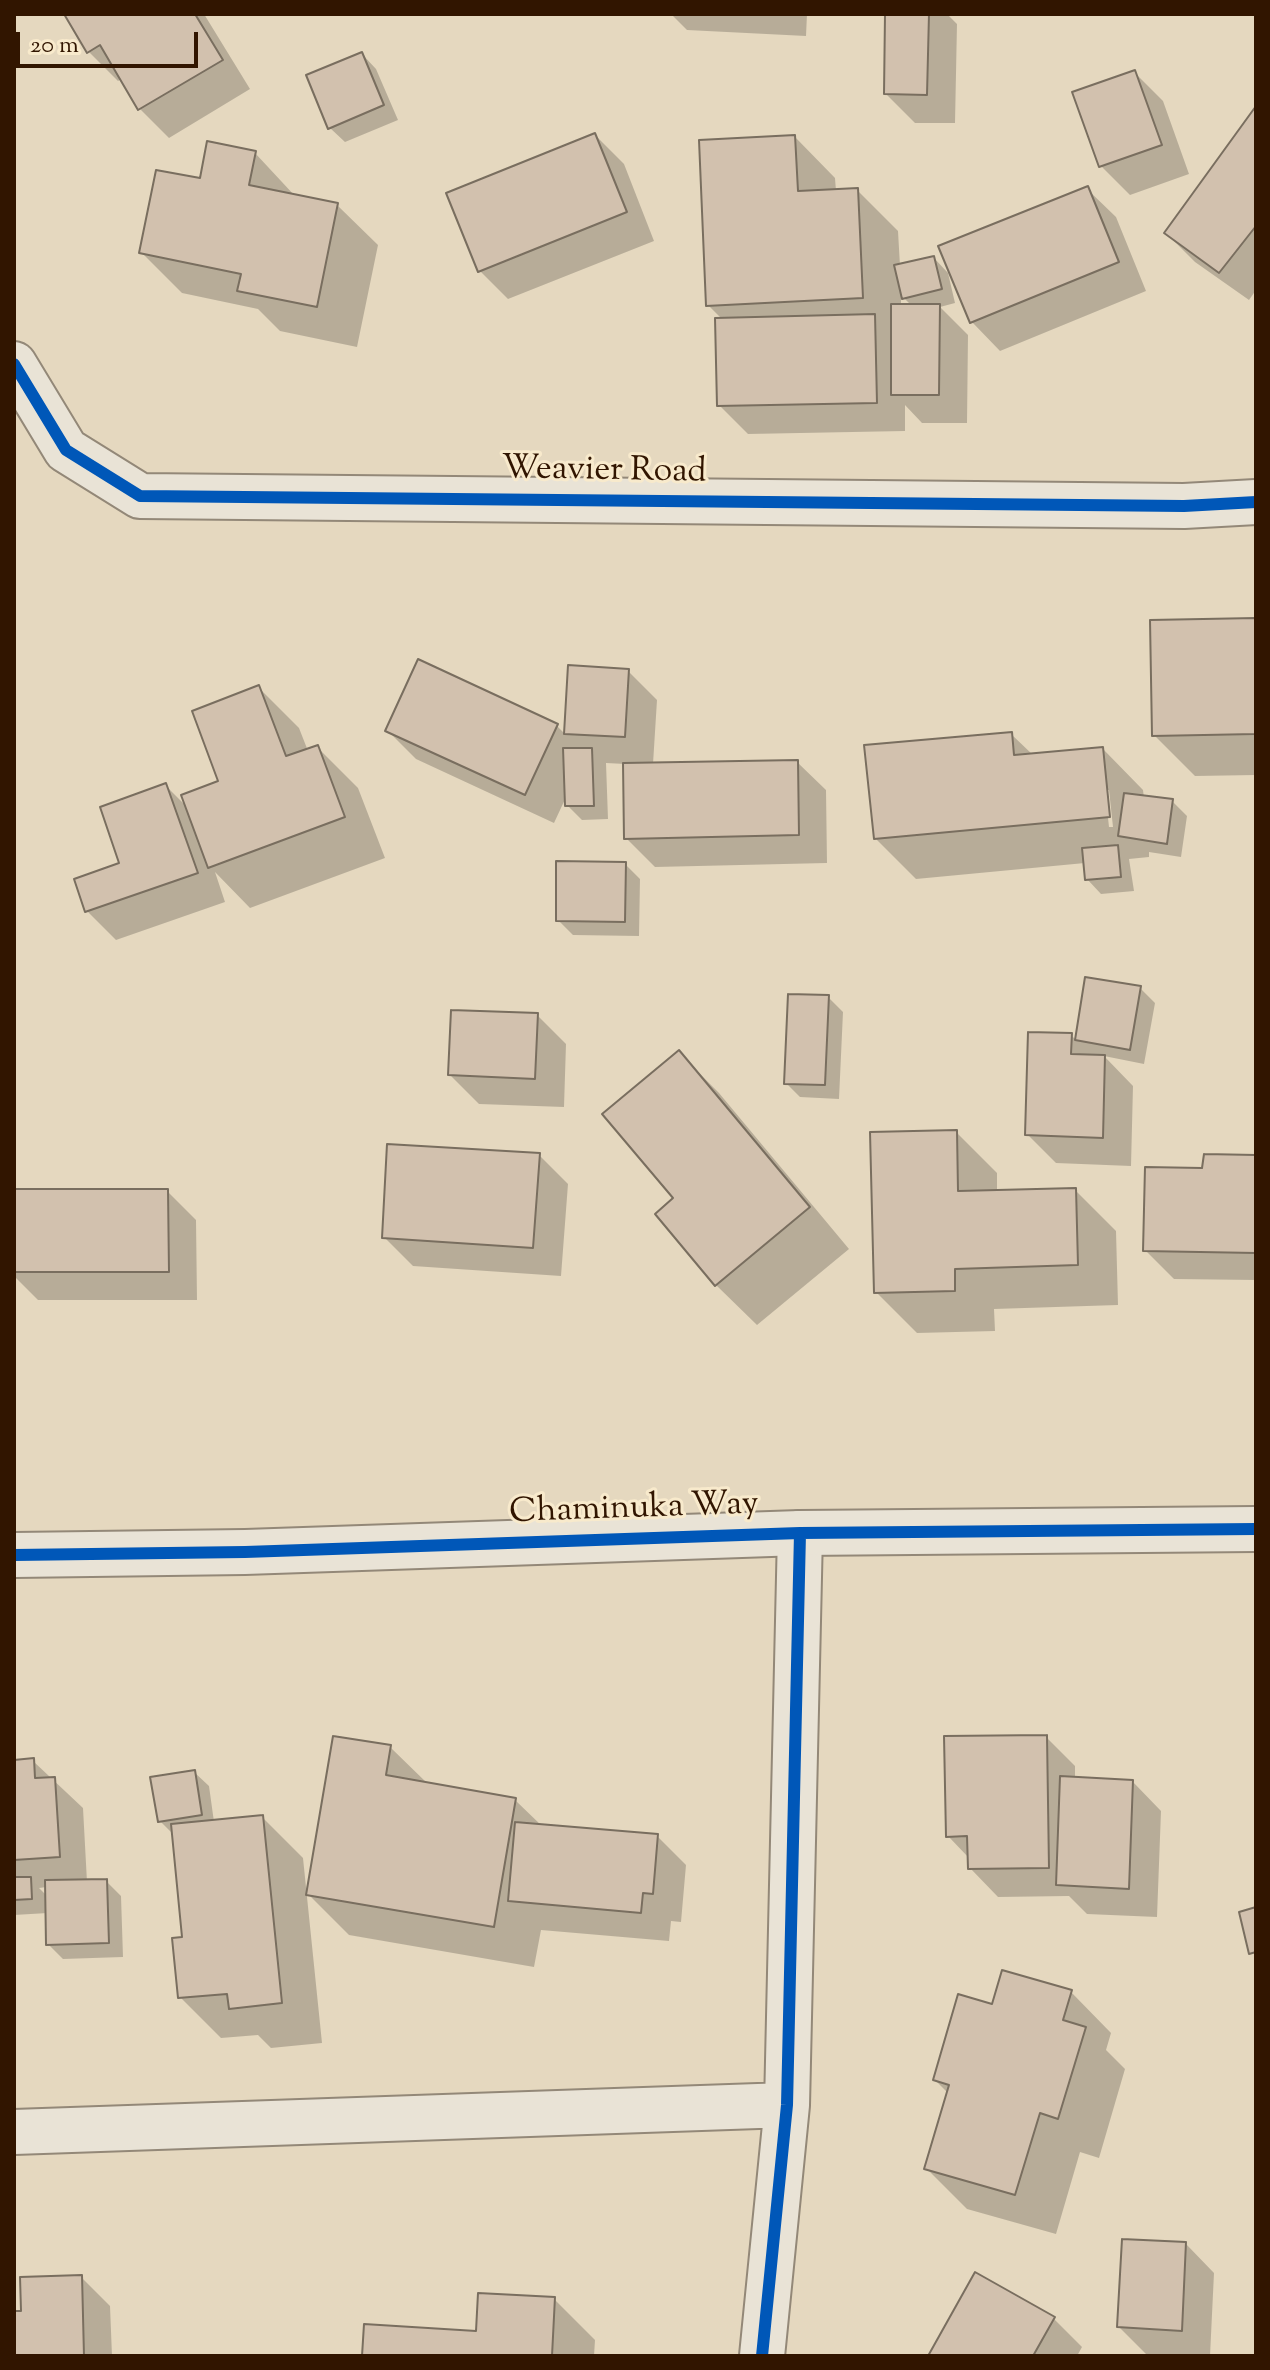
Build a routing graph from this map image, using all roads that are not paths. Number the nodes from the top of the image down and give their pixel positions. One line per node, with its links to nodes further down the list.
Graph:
1 (14, 364): 2 (street, Weavier Road)
2 (1256, 502)
3 (1256, 1529): 4 (street, Chaminuka Way)
4 (800, 1533): 5 (street, Chaminuka Way); 6 (street)
5 (14, 1555)
6 (787, 2105): 7 (street); 8 (street)
7 (14, 2132)
8 (762, 2356)

